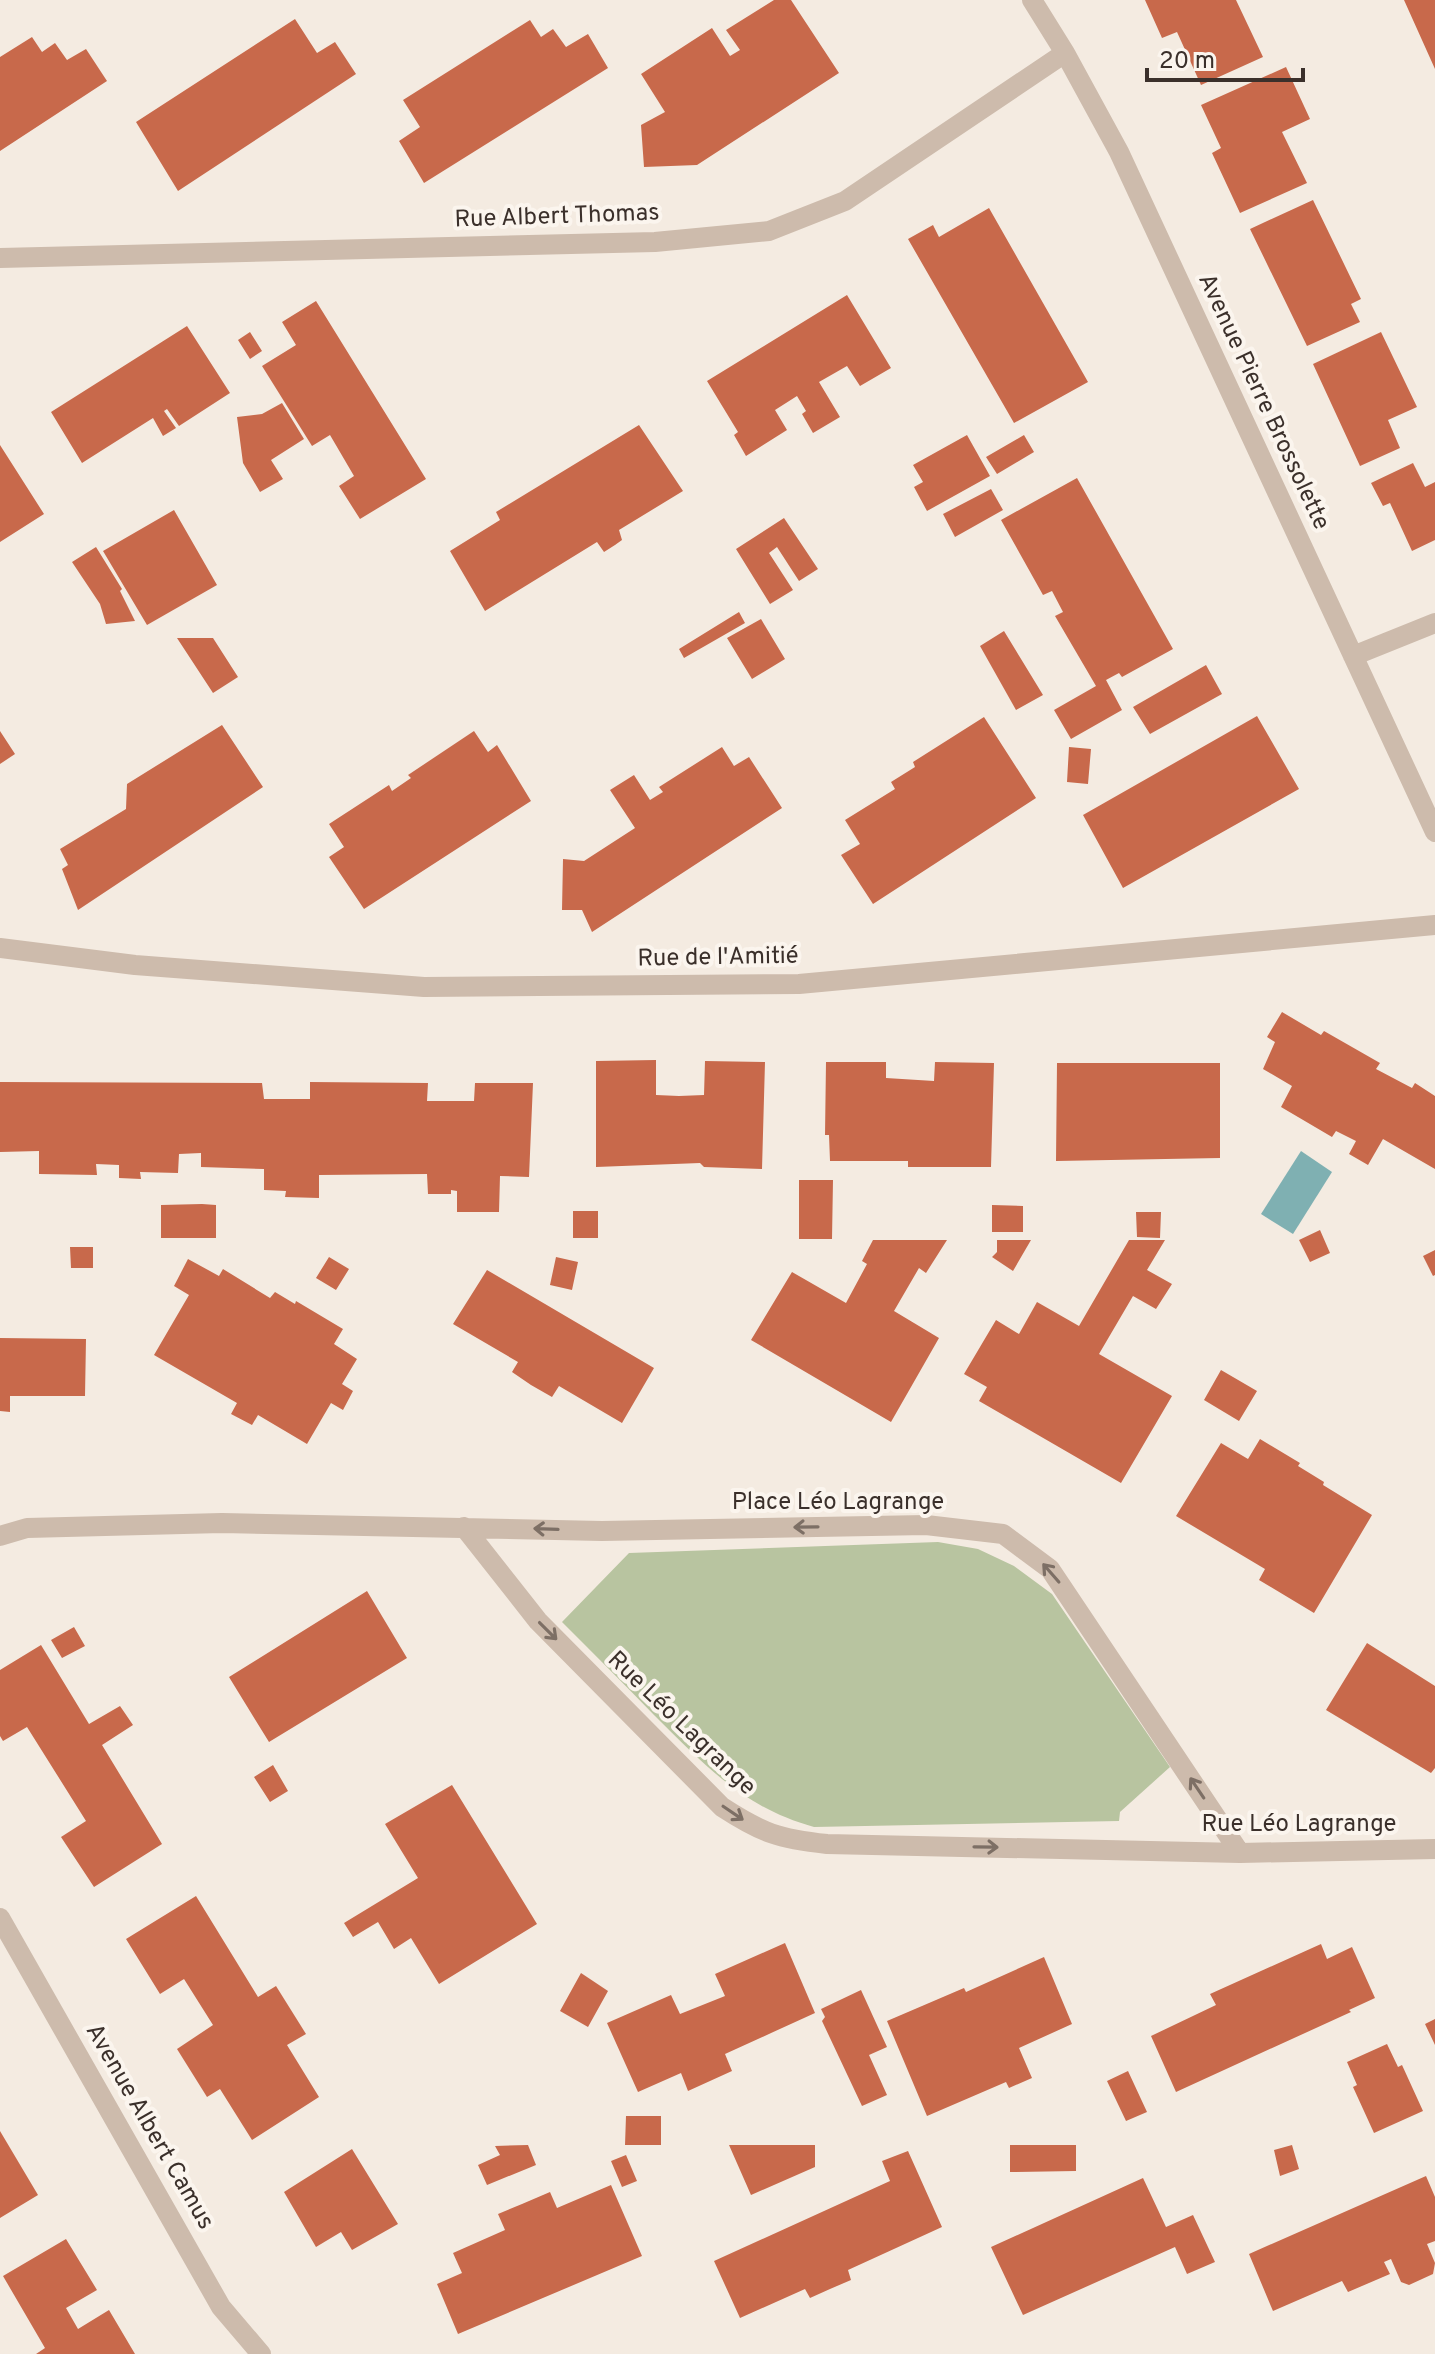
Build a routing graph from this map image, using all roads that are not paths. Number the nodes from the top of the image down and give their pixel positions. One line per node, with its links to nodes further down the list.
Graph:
1 (1032, 0): 2 (street, Avenue Pierre Brossolette)
2 (1065, 53): 3 (street, Rue Albert Thomas); 5 (street, Avenue Pierre Brossolette)
3 (0, 258)
4 (1435, 623): 5 (street)
5 (1353, 656): 6 (street, Avenue Pierre Brossolette)
6 (1435, 832)
7 (1435, 925): 8 (street, Rue de l'Amitié)
8 (0, 948)
9 (464, 1527): 10 (street); 12 (street, Rue Léo Lagrange, one-way to 12); 12 (street, Place Léo Lagrange, one-way to 9)
10 (0, 1536)
11 (1435, 1849): 12 (street, Rue Léo Lagrange)
12 (1240, 1853)
13 (0, 1918): 14 (street, Avenue Albert Camus)
14 (261, 2354)

